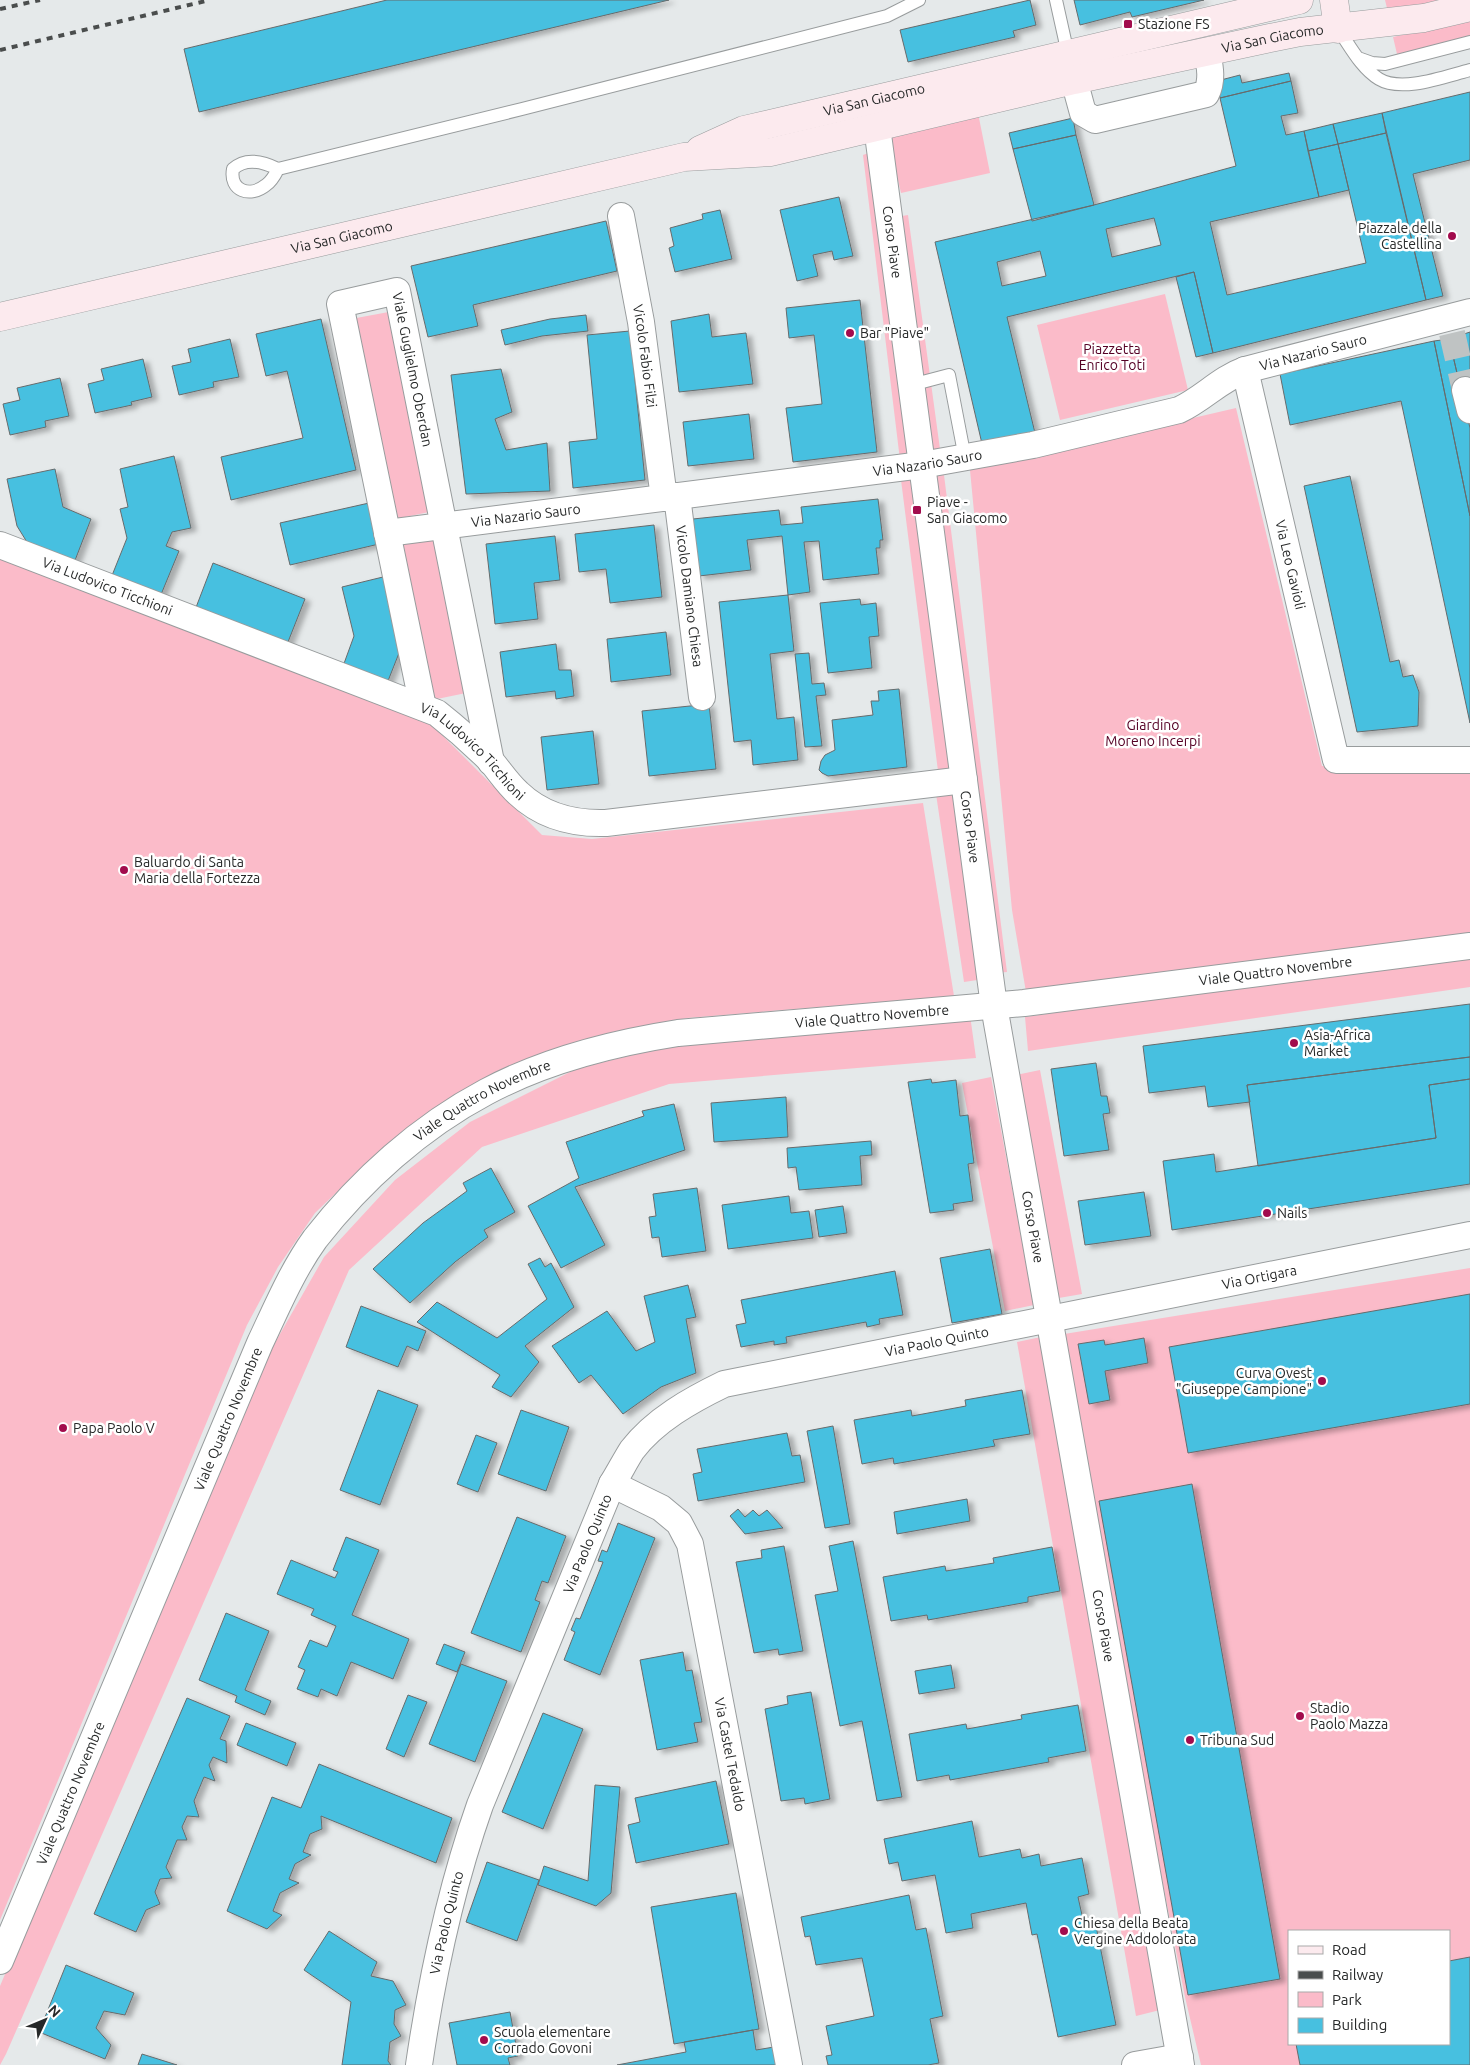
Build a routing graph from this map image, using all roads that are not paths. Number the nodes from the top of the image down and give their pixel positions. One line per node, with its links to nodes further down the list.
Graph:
1 (919, 0): 18 (lane)
2 (1056, 0): 11 (lane)
3 (1299, 0): 5 (street, Via San Giacomo)
4 (1334, 0): 8 (street)
5 (1239, 7): 7 (street, Via San Giacomo)
6 (1470, 7): 8 (street, Via San Giacomo)
7 (1200, 23): 10 (street, Via San Giacomo); 11 (street, Via San Giacomo)
8 (1338, 29): 10 (street, Via San Giacomo); 12 (lane)
9 (1470, 42): 12 (lane)
10 (1206, 51): 14 (street, Via San Giacomo); 14 (street)
11 (1068, 54): 14 (street); 15 (street, Via San Giacomo)
12 (1358, 58): 13 (lane)
13 (1470, 70)
14 (1074, 80): 16 (street, Via San Giacomo)
15 (873, 100): 16 (street, Corso Piave); 17 (street, Via San Giacomo)
16 (877, 127): 17 (street, Via San Giacomo); 23 (street, Corso Piave)
17 (684, 157): 20 (street, Via San Giacomo)
18 (278, 169)
19 (621, 216): 26 (street, Vicolo Fabio Filzi)
20 (0, 317)
21 (1457, 321): 22 (street, Via Nazario Sauro)
22 (1245, 370): 24 (street, Via Nazario Sauro); 32 (street, Via Leo Gavioli)
23 (911, 385): 24 (lane); 25 (street, Corso Piave)
24 (965, 458): 25 (street, Via Nazario Sauro)
25 (922, 465): 26 (street, Via Nazario Sauro); 34 (street, Corso Piave)
26 (670, 497): 27 (street, Via Nazario Sauro); 30 (street, Vicolo Damiano Chiesa)
27 (444, 526): 28 (street, Via Nazario Sauro); 28 (street, Viale Guglielmo Oberdan); 33 (street, Viale Guglielmo Oberdan)
28 (387, 533): 31 (street, Viale Guglielmo Oberdan)
29 (0, 545): 31 (street, Via Ludovico Ticchioni)
30 (702, 698)
31 (423, 707): 33 (street, Via Ludovico Ticchioni)
32 (1470, 760)
33 (491, 762): 34 (street, Via Ludovico Ticchioni)
34 (964, 780): 36 (street, Corso Piave)
35 (1470, 946): 36 (street, Viale Quattro Novembre)
36 (994, 1006): 38 (street, Corso Piave); 40 (street, Viale Quattro Novembre)
37 (1470, 1236): 38 (street, Via Ortigara)
38 (1049, 1320): 39 (street, Via Paolo Quinto); 41 (street, Corso Piave)
39 (612, 1484): 42 (street, Via Paolo Quinto); 43 (street, Via Castel Tedaldo)
40 (0, 1961)
41 (1180, 2061): 44 (street)
42 (419, 2065)
43 (789, 2065)
44 (1135, 2065)

